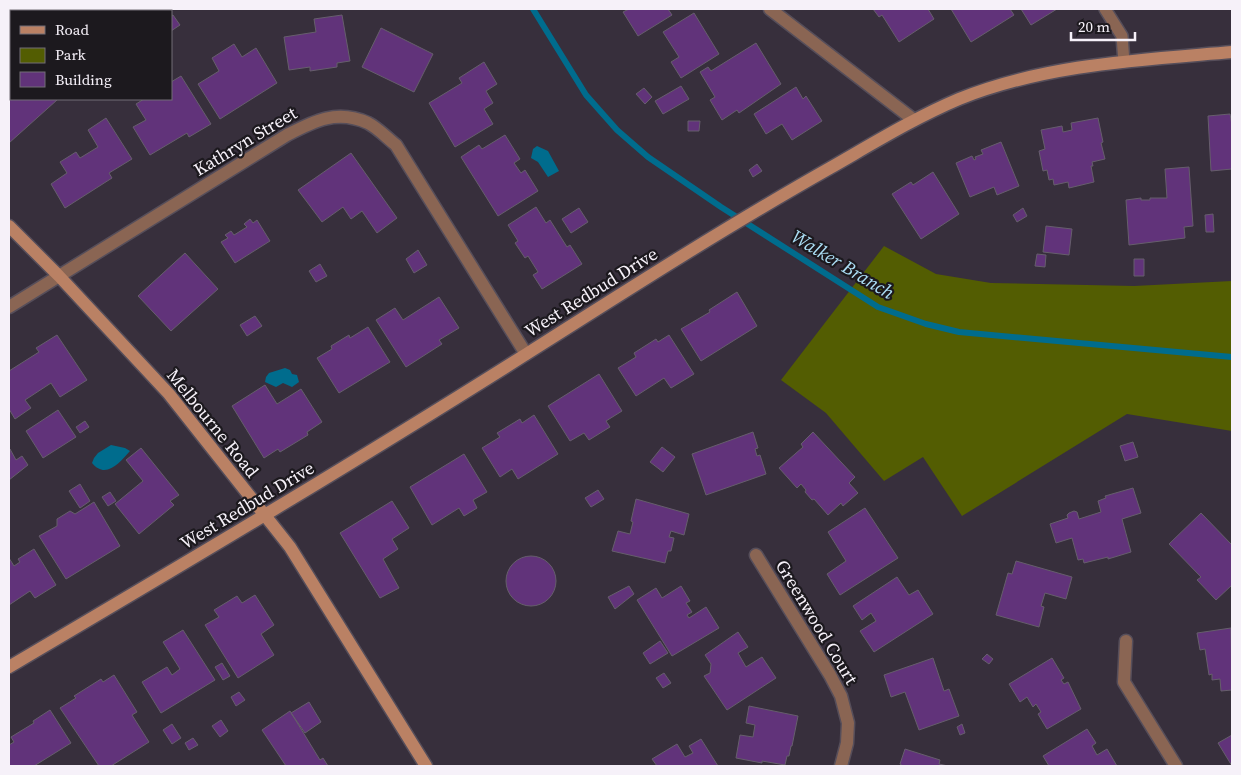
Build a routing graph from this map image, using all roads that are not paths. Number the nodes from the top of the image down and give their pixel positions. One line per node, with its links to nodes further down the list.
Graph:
1 (770, 9): 5 (street)
2 (1105, 9): 4 (lane)
3 (1232, 52): 4 (street, West Redbud Drive)
4 (1124, 62): 5 (street, West Redbud Drive)
5 (914, 120): 9 (street, West Redbud Drive)
6 (9, 226): 7 (street, Melbourne Road)
7 (59, 276): 8 (street, Kathryn Street); 9 (street, Kathryn Street); 10 (street, Melbourne Road)
8 (9, 307)
9 (526, 354): 10 (street, West Redbud Drive)
10 (265, 516): 13 (street, West Redbud Drive); 14 (street, Melbourne Road)
11 (756, 555): 15 (street, Greenwood Court)
12 (1126, 641): 16 (street)
13 (9, 667)
14 (426, 766)
15 (841, 766)
16 (1176, 766)

